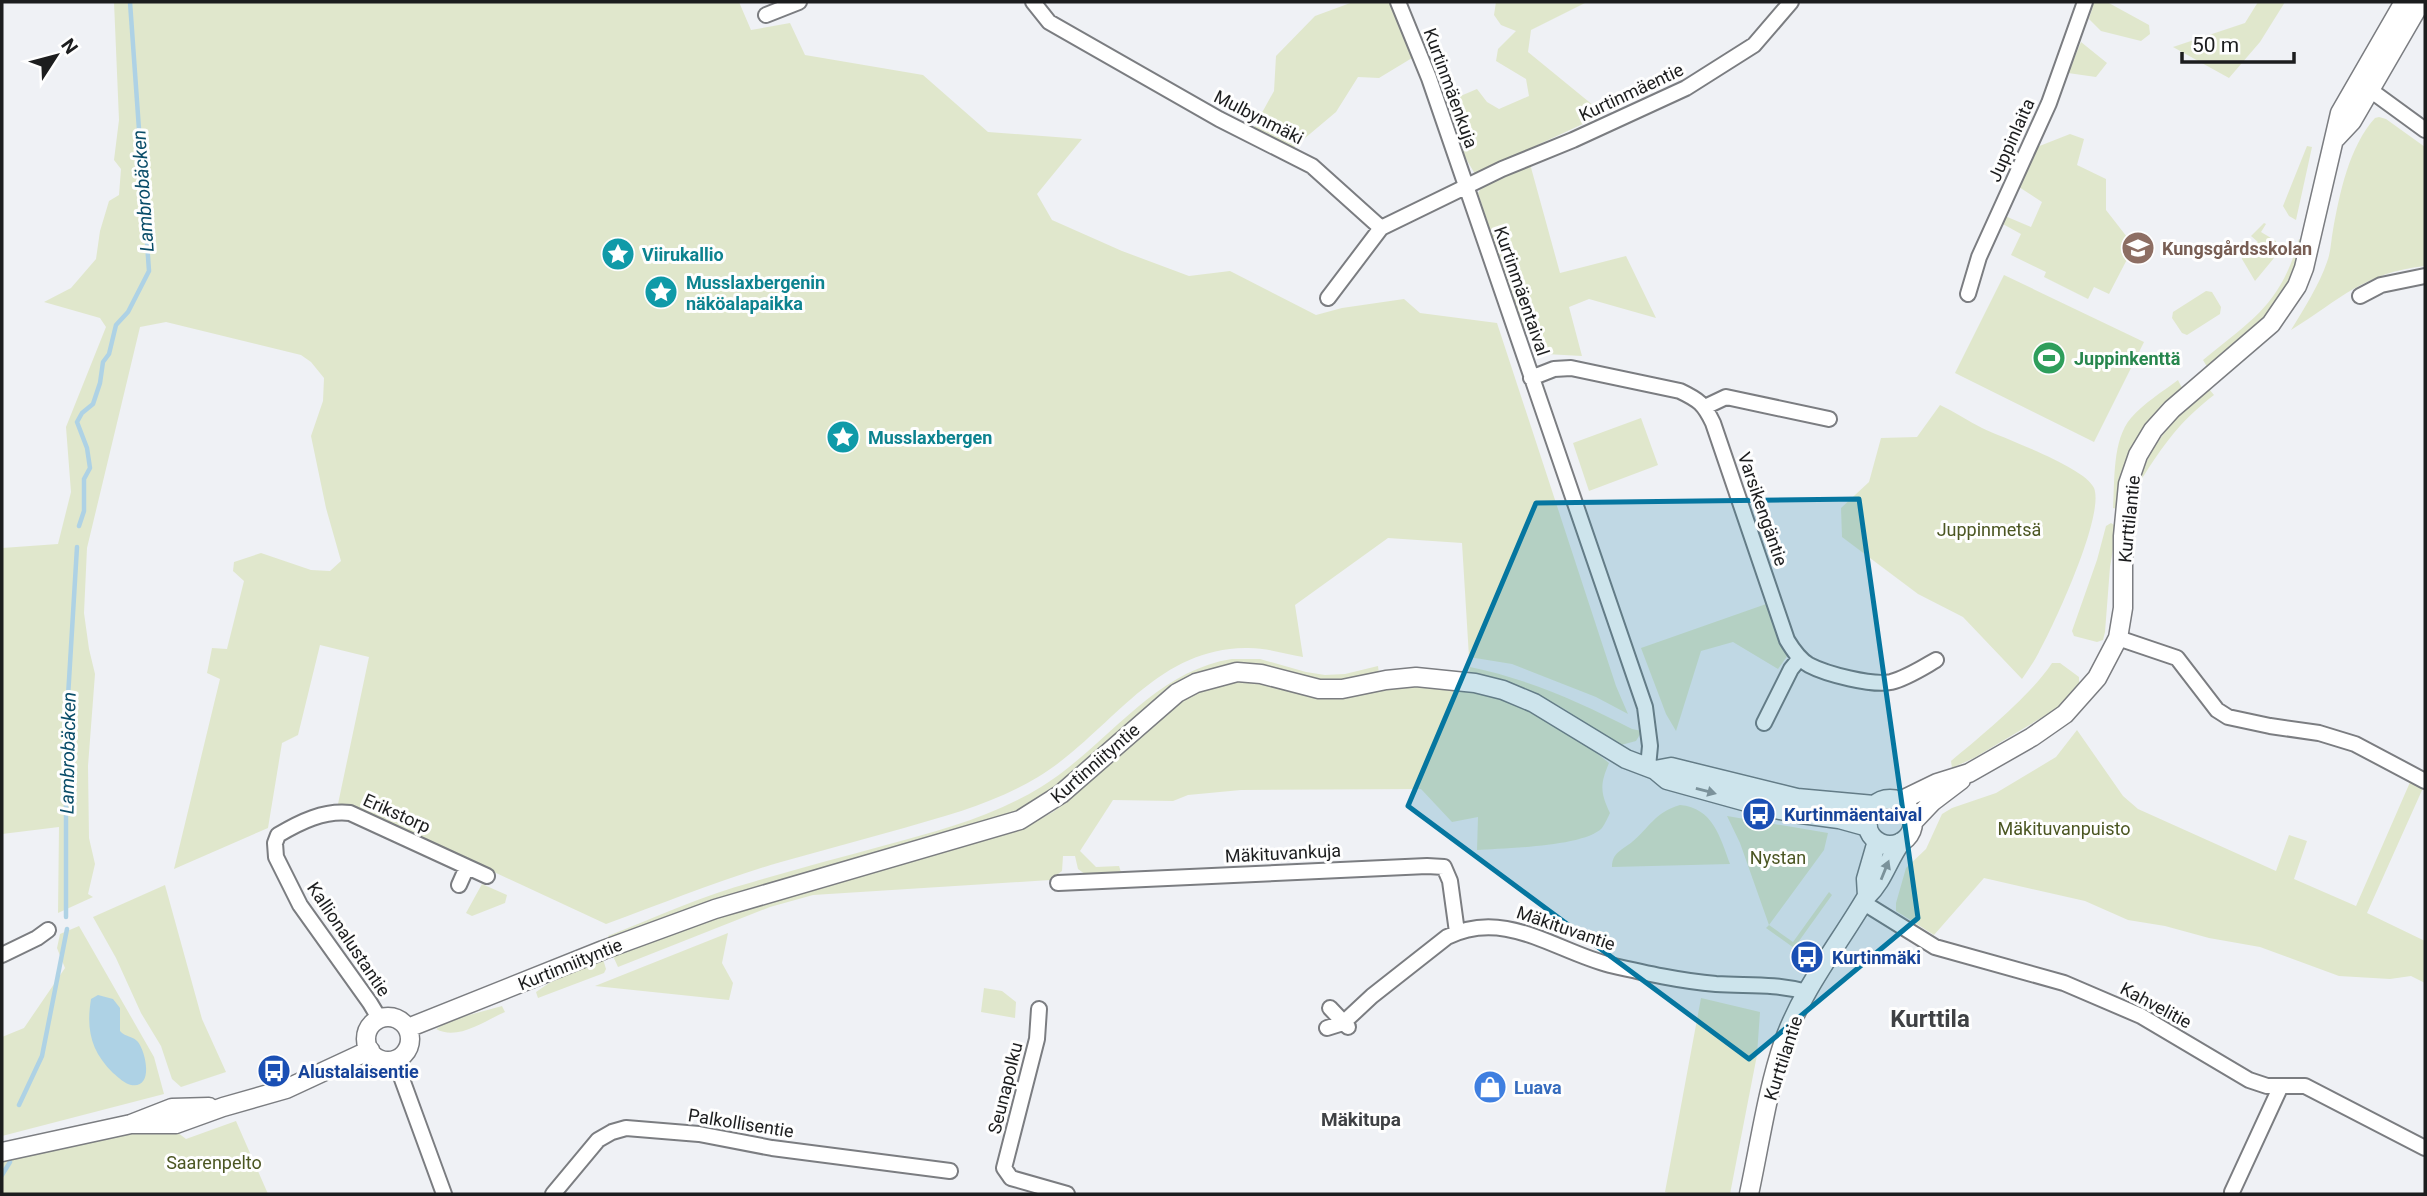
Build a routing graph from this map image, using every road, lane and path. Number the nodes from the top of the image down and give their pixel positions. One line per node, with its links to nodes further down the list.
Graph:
1 (799, 2): 8 (street)
2 (1032, 2): 12 (street, Mulbynmäki)
3 (1398, 2): 11 (street, Kurtinmäenkuja)
4 (1791, 2): 11 (street, Kurtinmäentie)
5 (2085, 2): 14 (street, Juppinlaita)
6 (2404, 2): 9 (street, Kurttilantie)
7 (2421, 2): 9 (street, Kurttilantie)
8 (766, 15)
9 (2364, 86): 10 (street); 20 (street, Kurttilantie)
10 (2425, 130)
11 (1467, 188): 12 (street); 17 (street, Kurtinmäentaival)
12 (1381, 228): 16 (street)
13 (2425, 276): 15 (street)
14 (1968, 294)
15 (2360, 296)
16 (1328, 298)
17 (1531, 378): 18 (street); 24 (street, Kurtinmäentaival)
18 (1705, 407): 19 (street); 21 (street, Varsikengäntie)
19 (1829, 419)
20 (2118, 638): 25 (street, Kurttilantie); 26 (street)
21 (1800, 657): 22 (street); 23 (street)
22 (1936, 660)
23 (1764, 723)
24 (1651, 768): 28 (street, Kurtinniityntie); 30 (street, Kurtinniityntie, one-way to 30); 46 (street, Kurtinniityntie)
25 (1969, 773): 27 (street, Kurttilantie); 29 (street, Kurttilantie)
26 (2425, 780)
27 (1900, 801): 28 (street); 29 (street)
28 (1874, 805): 30 (street)
29 (1913, 822): 31 (street)
30 (1872, 834): 31 (street); 37 (street, Kurttilantie)
31 (1901, 842): 37 (street, Kurttilantie, one-way to 31)
32 (275, 843): 33 (street, Erikstorp); 44 (street, Kallionalustantie)
33 (467, 867): 34 (street, Erikstorp); 36 (street)
34 (487, 876)
35 (1058, 883): 39 (street, Mäkituvankuja)
36 (459, 885)
37 (1866, 899): 41 (street, Kurttilantie); 50 (street, Kahvelitie)
38 (48, 930): 40 (street)
39 (1457, 932): 41 (street, Mäkituvantie); 45 (street, Mäkituvantie)
40 (2, 955)
41 (1807, 992): 58 (street, Kurttilantie)
42 (1330, 1008): 45 (street)
43 (1039, 1009): 57 (street, Seunapolku)
44 (379, 1018): 46 (street); 48 (street)
45 (1346, 1026): 47 (street, Mäkituvantie)
46 (408, 1027): 49 (street)
47 (1327, 1028)
48 (370, 1050): 49 (street); 52 (street)
49 (395, 1060): 55 (street)
50 (2280, 1087): 51 (street, Kahvelitie); 54 (street)
51 (2425, 1148)
52 (2, 1152)
53 (950, 1171): 56 (street, Palkollisentie)
54 (2232, 1192)
55 (444, 1194)
56 (552, 1194)
57 (1067, 1194)
58 (1749, 1194)

